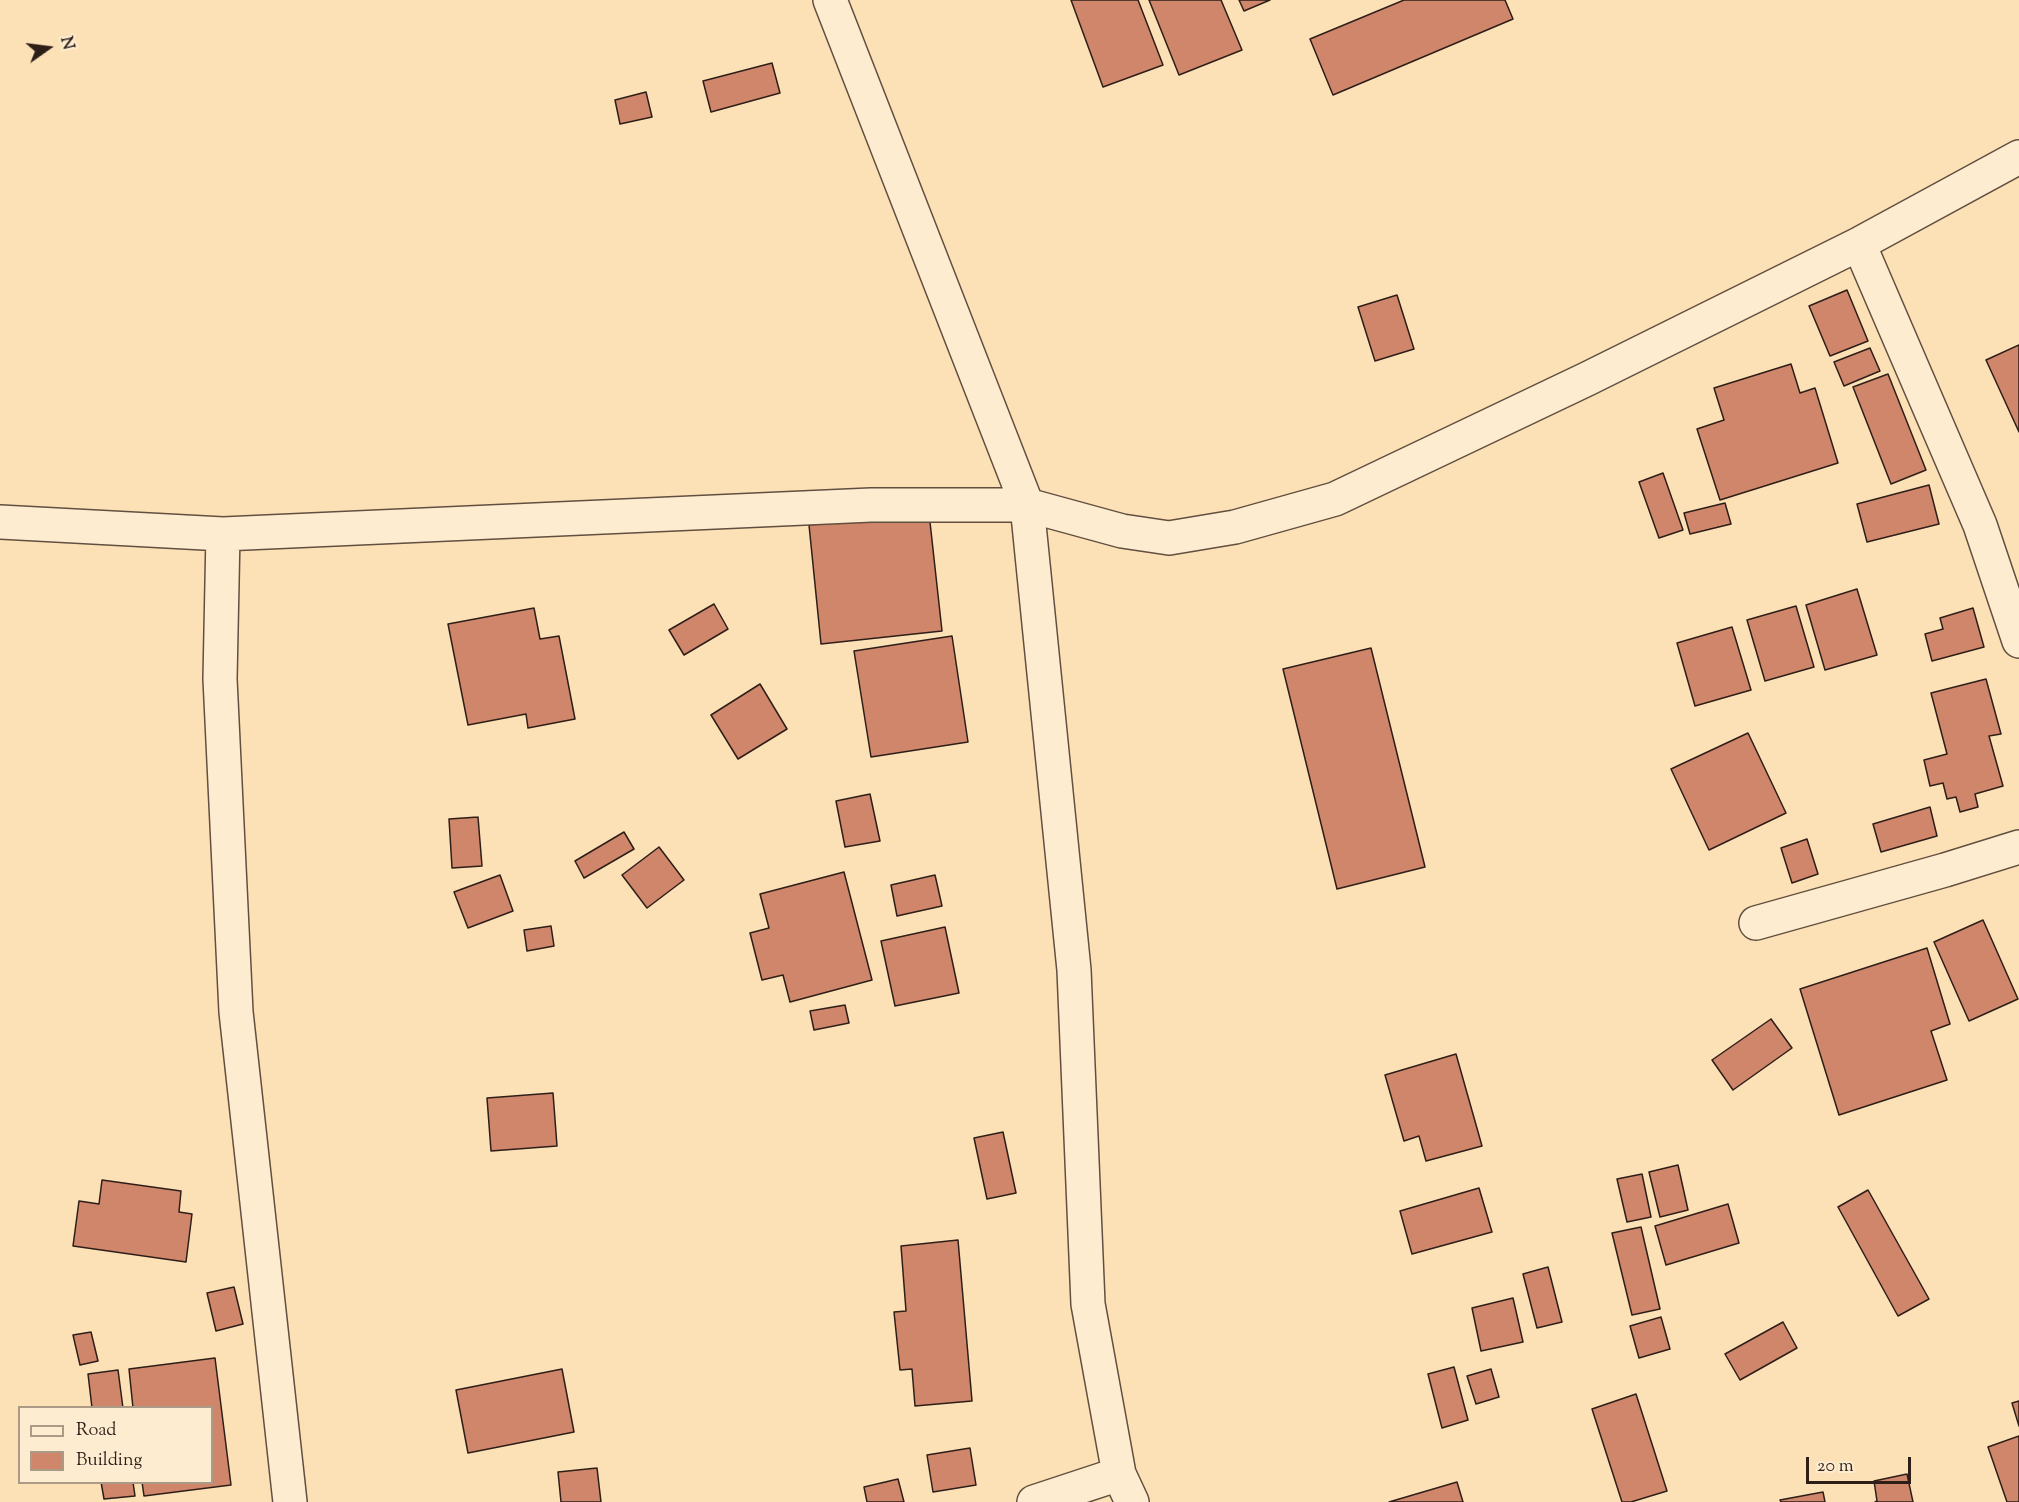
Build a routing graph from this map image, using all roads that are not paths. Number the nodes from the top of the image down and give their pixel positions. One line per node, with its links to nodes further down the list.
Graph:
1 (830, 0): 4 (street)
2 (2019, 157): 3 (street)
3 (1859, 244): 4 (street); 7 (street)
4 (1027, 505): 6 (street); 10 (street)
5 (0, 522): 6 (street)
6 (223, 534): 11 (street)
7 (2019, 641)
8 (2019, 847): 9 (street)
9 (1756, 923)
10 (1126, 1488): 12 (street)
11 (285, 1500)
12 (1034, 1502)

